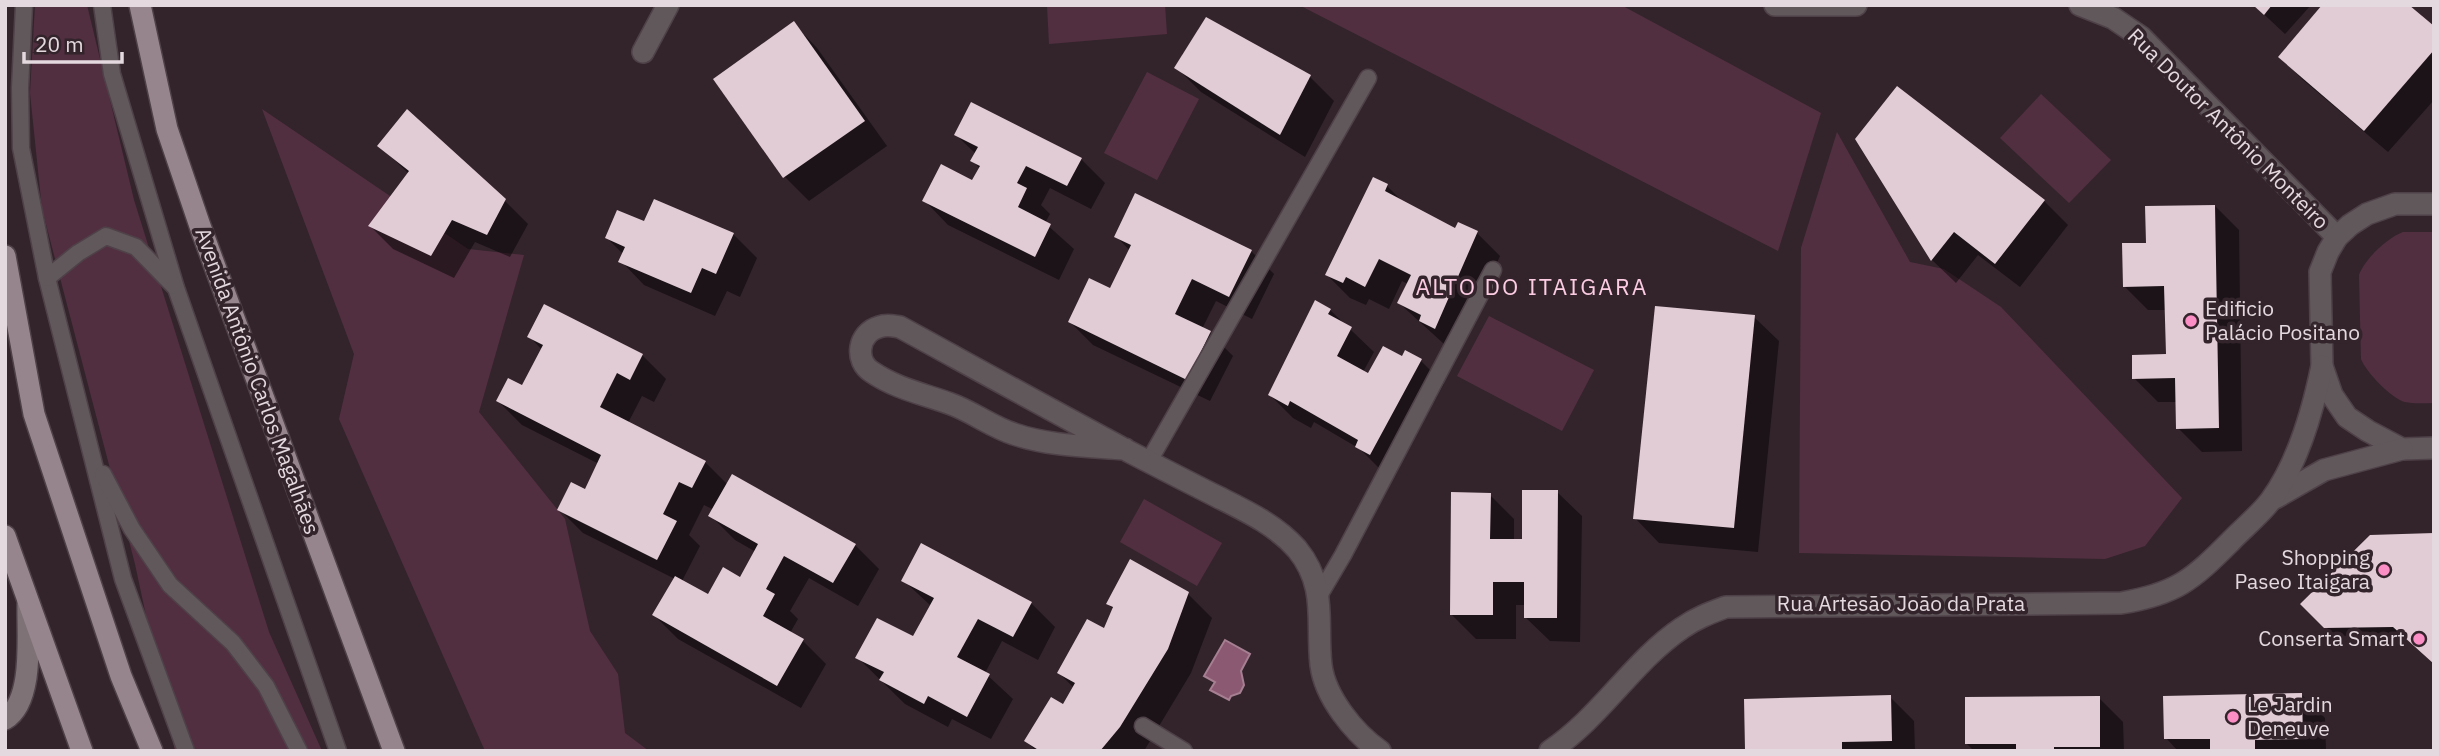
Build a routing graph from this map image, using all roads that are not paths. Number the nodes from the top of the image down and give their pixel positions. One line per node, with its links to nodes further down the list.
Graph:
1 (24, 5): 14 (lane)
2 (102, 5): 15 (lane)
3 (139, 5): 34 (main road, Avenida Antônio Carlos Magalhães)
4 (668, 5): 8 (street)
5 (1775, 5): 6 (street)
6 (1856, 5)
7 (2080, 5): 11 (street, Rua Doutor Antônio Monteiro)
8 (643, 52)
9 (1368, 78): 21 (lane)
10 (2434, 204): 11 (street)
11 (2337, 237): 16 (street)
12 (5, 256): 30 (main road)
13 (1493, 270): 24 (lane)
14 (47, 278): 15 (lane); 20 (lane)
15 (176, 288): 33 (lane)
16 (2322, 366): 19 (street); 22 (street, Rua Artesão João da Prata)
17 (2434, 448): 19 (street, Rua Artesão João da Prata)
18 (1125, 449): 18 (street); 21 (street)
19 (2402, 449): 22 (street, Rua Artesão João da Prata)
20 (90, 450): 31 (lane); 32 (lane)
21 (1149, 461): 24 (street)
22 (2270, 501): 36 (street, Rua Artesão João da Prata)
23 (5, 536): 25 (main road)
24 (1320, 594): 28 (street)
25 (28, 600): 26 (street); 29 (main road)
26 (5, 719)
27 (1143, 726): 35 (lane)
28 (1376, 750)
29 (82, 751)
30 (152, 751)
31 (187, 751)
32 (299, 751)
33 (338, 751)
34 (394, 751)
35 (1184, 751)
36 (1550, 751)

